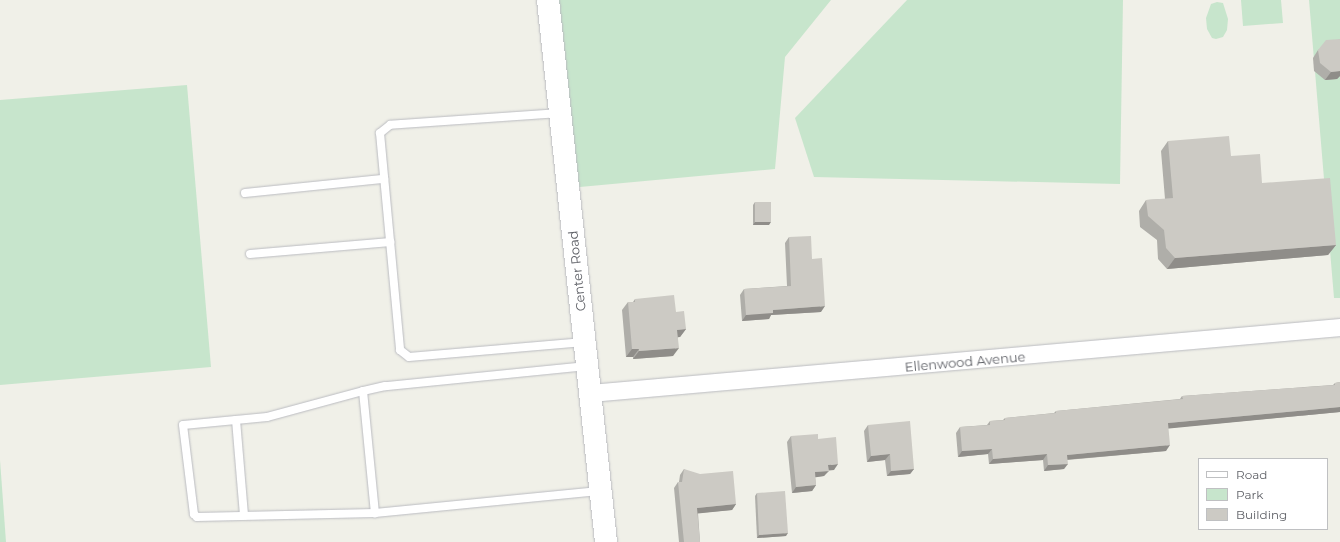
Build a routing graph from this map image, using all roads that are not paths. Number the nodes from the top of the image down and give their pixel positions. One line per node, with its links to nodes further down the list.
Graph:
1 (548, 0): 2 (main road, Center Road)
2 (560, 113): 3 (lane); 8 (main road, Center Road)
3 (384, 179): 4 (lane); 5 (lane)
4 (245, 193)
5 (390, 242): 6 (lane); 8 (lane)
6 (250, 254)
7 (1340, 327): 11 (street, Ellenwood Avenue)
8 (585, 342): 9 (main road, Center Road)
9 (588, 366): 10 (lane); 11 (main road, Center Road)
10 (362, 391): 12 (lane); 14 (lane)
11 (590, 393): 13 (main road, Center Road)
12 (236, 420): 15 (lane); 15 (lane)
13 (600, 491): 14 (lane); 16 (main road, Center Road)
14 (374, 513): 15 (lane)
15 (244, 516)
16 (606, 542)

